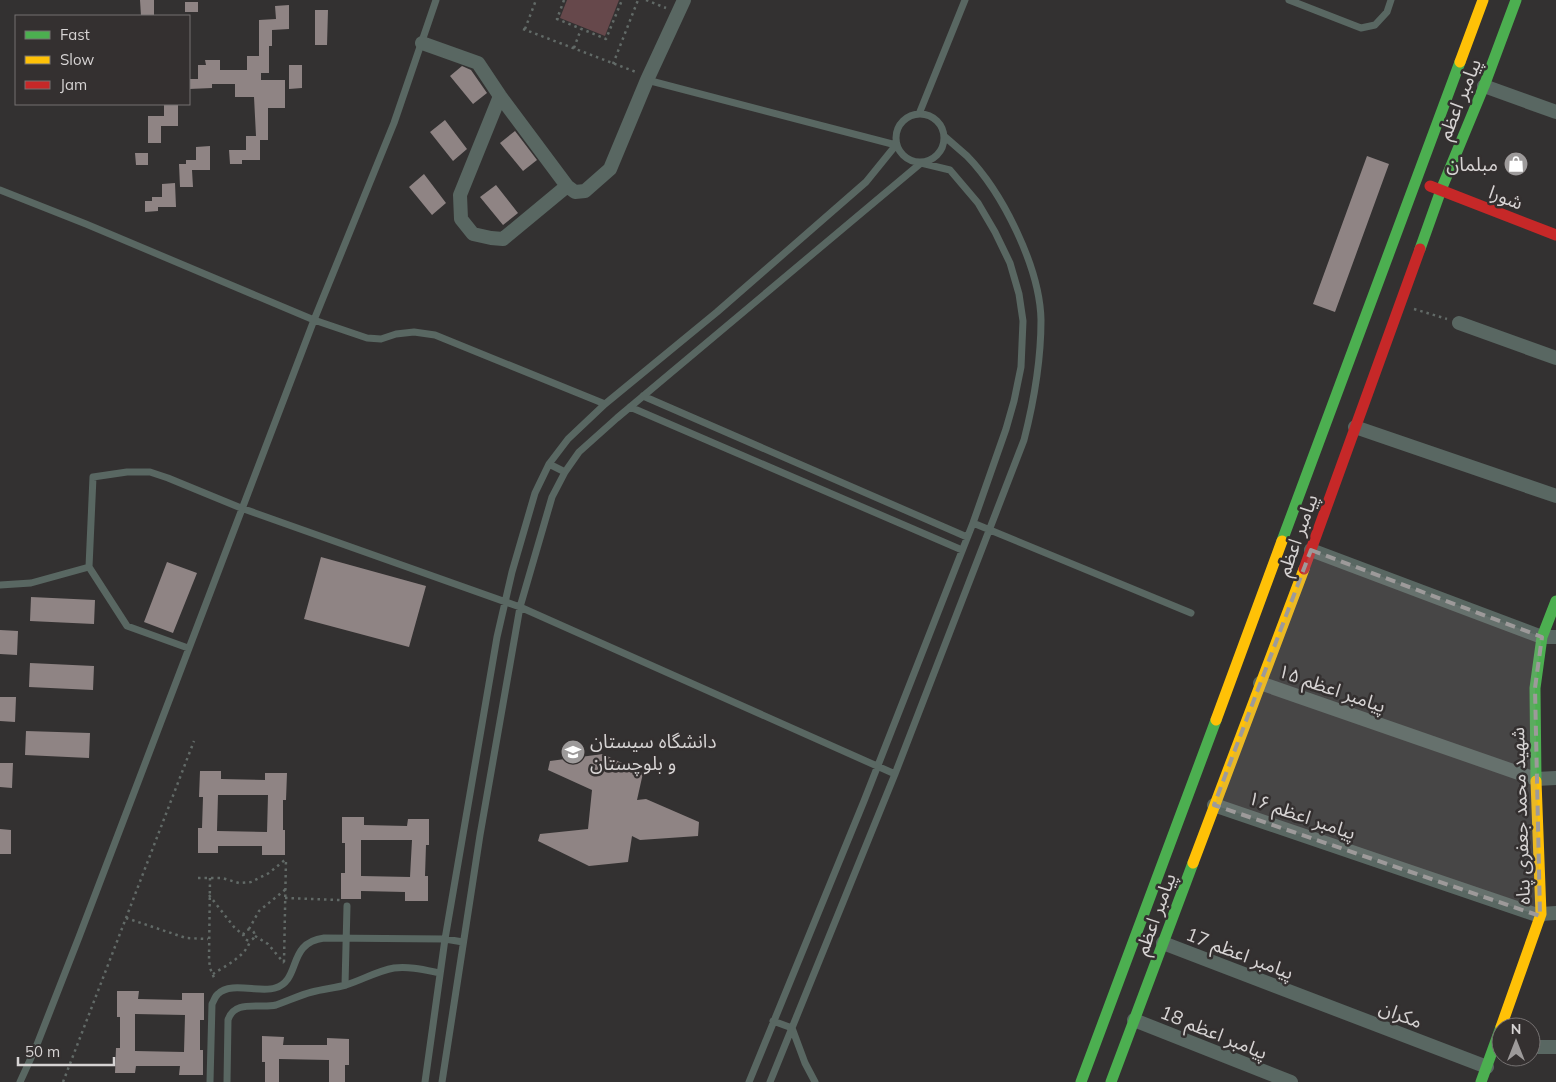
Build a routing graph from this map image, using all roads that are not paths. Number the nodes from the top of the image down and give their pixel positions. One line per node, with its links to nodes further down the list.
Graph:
1 (436, 0): 8 (lane)
2 (965, 0): 13 (lane)
3 (1289, 0): 4 (lane)
4 (1391, 0)
5 (1483, 0): 17 (main road, پیامبر اعظم)
6 (1516, 0): 10 (main road, پیامبر اعظم)
7 (681, 6): 9 (street)
8 (422, 43): 11 (street); 22 (lane)
9 (648, 78): 15 (lane); 18 (street)
10 (1484, 86): 12 (street); 20 (main road, پیامبر اعظم)
11 (500, 96): 18 (street); 18 (street)
12 (1556, 112)
13 (919, 114): 14 (lane); 15 (lane)
14 (944, 136): 16 (lane); 34 (lane)
15 (896, 145): 16 (lane); 26 (lane)
16 (921, 163): 25 (lane); 33 (lane)
17 (1416, 180): 20 (main road, شورا); 79 (main road, پیامبر اعظم)
18 (567, 186)
19 (0, 190): 22 (lane)
20 (1441, 190): 21 (main road, شورا); 28 (main road, پیامبر اعظم)
21 (1556, 235)
22 (314, 320): 26 (lane); 32 (lane)
23 (1459, 323): 24 (street)
24 (1556, 358)
25 (643, 396): 27 (lane); 35 (lane)
26 (605, 404): 29 (lane)
27 (630, 407): 30 (lane); 36 (lane)
28 (1355, 427): 31 (street); 37 (main road, پیامبر اعظم)
29 (549, 464): 30 (lane); 41 (lane)
30 (565, 472): 42 (lane)
31 (1556, 496)
32 (241, 508): 38 (lane); 41 (lane); 45 (lane)
33 (973, 523): 34 (lane); 35 (lane)
34 (989, 529): 43 (lane); 48 (lane)
35 (967, 537): 36 (lane)
36 (962, 550): 47 (lane)
37 (1311, 550): 44 (street); 46 (main road, پیامبر اعظم)
38 (89, 567): 39 (lane); 45 (lane)
39 (0, 586)
40 (1556, 601): 44 (main road, شهید محمد جعفری پناه)
41 (504, 602): 42 (lane); 56 (lane)
42 (520, 607): 47 (lane); 57 (lane)
43 (1191, 613)
44 (1549, 637): 50 (main road, شهید محمد جعفری پناه)
45 (188, 648): 71 (lane)
46 (1260, 683): 50 (street, پیامبر اعظم ۱۵); 51 (main road, پیامبر اعظم)
47 (877, 766): 48 (lane); 64 (lane)
48 (895, 774): 65 (lane)
49 (1556, 778): 50 (street)
50 (1536, 779): 54 (main road, شهید محمد جعفری پناه)
51 (1214, 805): 54 (street, پیامبر اعظم ۱۶); 58 (main road, پیامبر اعظم)
52 (347, 906): 55 (lane)
53 (1556, 913): 54 (street)
54 (1540, 915): 62 (main road, شهید محمد جعفری پناه)
55 (346, 938): 56 (lane); 60 (lane); 72 (lane)
56 (445, 940): 57 (lane); 59 (lane)
57 (464, 942): 75 (lane)
58 (1163, 943): 61 (street, پیامبر اعظم 17); 63 (main road, پیامبر اعظم)
59 (440, 973): 60 (lane); 74 (lane)
60 (346, 985): 73 (lane)
61 (1303, 997): 69 (street, مکران)
62 (1504, 1017)
63 (1134, 1020): 70 (street, پیامبر اعظم 18); 80 (main road, پیامبر اعظم)
64 (773, 1021): 65 (lane); 76 (lane)
65 (792, 1028): 77 (lane); 78 (lane)
66 (1556, 1047): 67 (street)
67 (1541, 1048)
68 (1491, 1059): 69 (main road, شهید محمد جعفری پناه)
69 (1487, 1067): 81 (main road, شهید محمد جعفری پناه)
70 (1286, 1080)
71 (20, 1082)
72 (210, 1082)
73 (227, 1082)
74 (425, 1082)
75 (442, 1082)
76 (749, 1082)
77 (770, 1082)
78 (815, 1082)
79 (1081, 1082)
80 (1111, 1082)
81 (1481, 1082)

